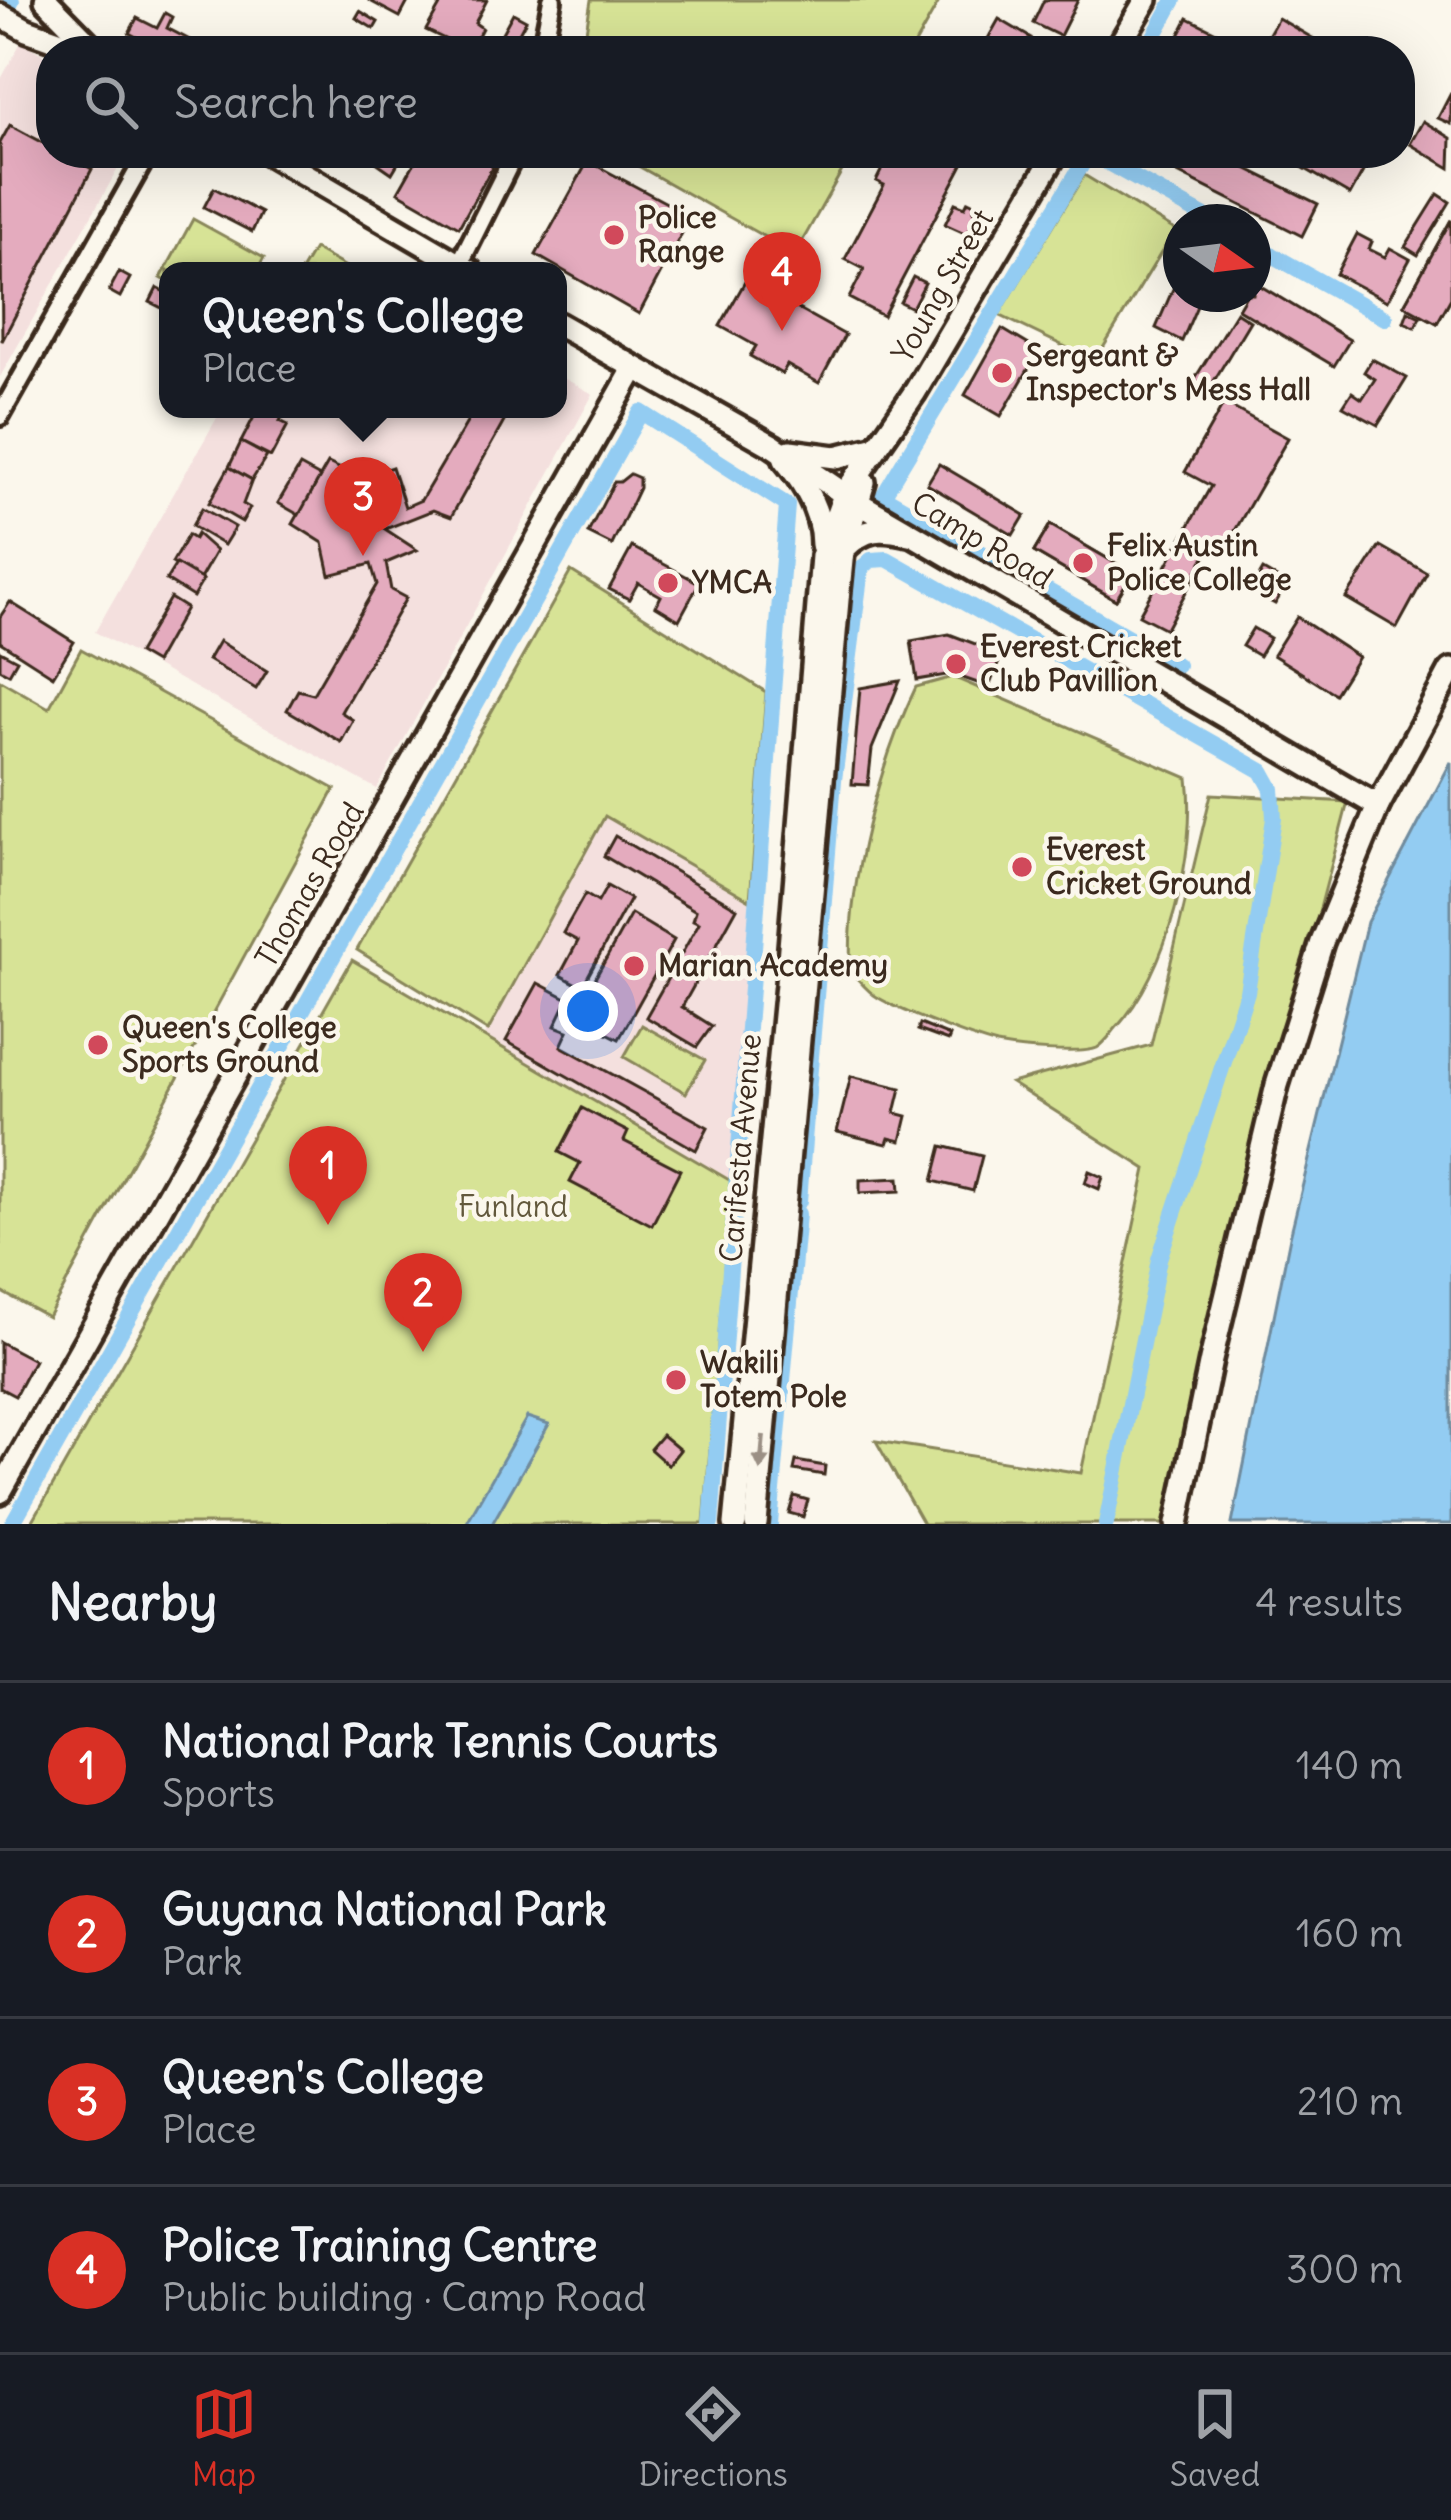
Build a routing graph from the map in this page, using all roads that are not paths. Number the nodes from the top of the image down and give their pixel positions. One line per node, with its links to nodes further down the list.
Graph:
1 (45, 0): 4 (street); 6 (main road)
2 (552, 0): 7 (street)
3 (1146, 0): 8 (main road)
4 (16, 24): 5 (main road)
5 (47, 36)
6 (82, 36)
7 (545, 36)
8 (1125, 36)
9 (139, 168): 17 (street)
10 (294, 168): 13 (main road)
11 (508, 168): 14 (street)
12 (1047, 168): 19 (main road, Young Street)
13 (454, 262)
14 (467, 262)
15 (567, 329): 16 (main road, Camp Road)
16 (634, 369): 18 (main road, Camp Road); 25 (main road, Thomas Road)
17 (0, 416)
18 (773, 446): 19 (main road); 20 (main road, Camp Road); 22 (main road)
19 (878, 447): 20 (main road, Young Street)
20 (850, 498): 21 (main road, Camp Road); 22 (main road, Carifesta Avenue)
21 (909, 534): 22 (main road); 24 (main road, Camp Road)
22 (832, 553): 26 (main road, Carifesta Avenue); 27 (main road, Carifesta Avenue, one-way to 27)
23 (1451, 670): 24 (main road)
24 (1378, 806): 28 (main road)
25 (0, 1492)
26 (735, 1524)
27 (756, 1524)
28 (1177, 1524)

